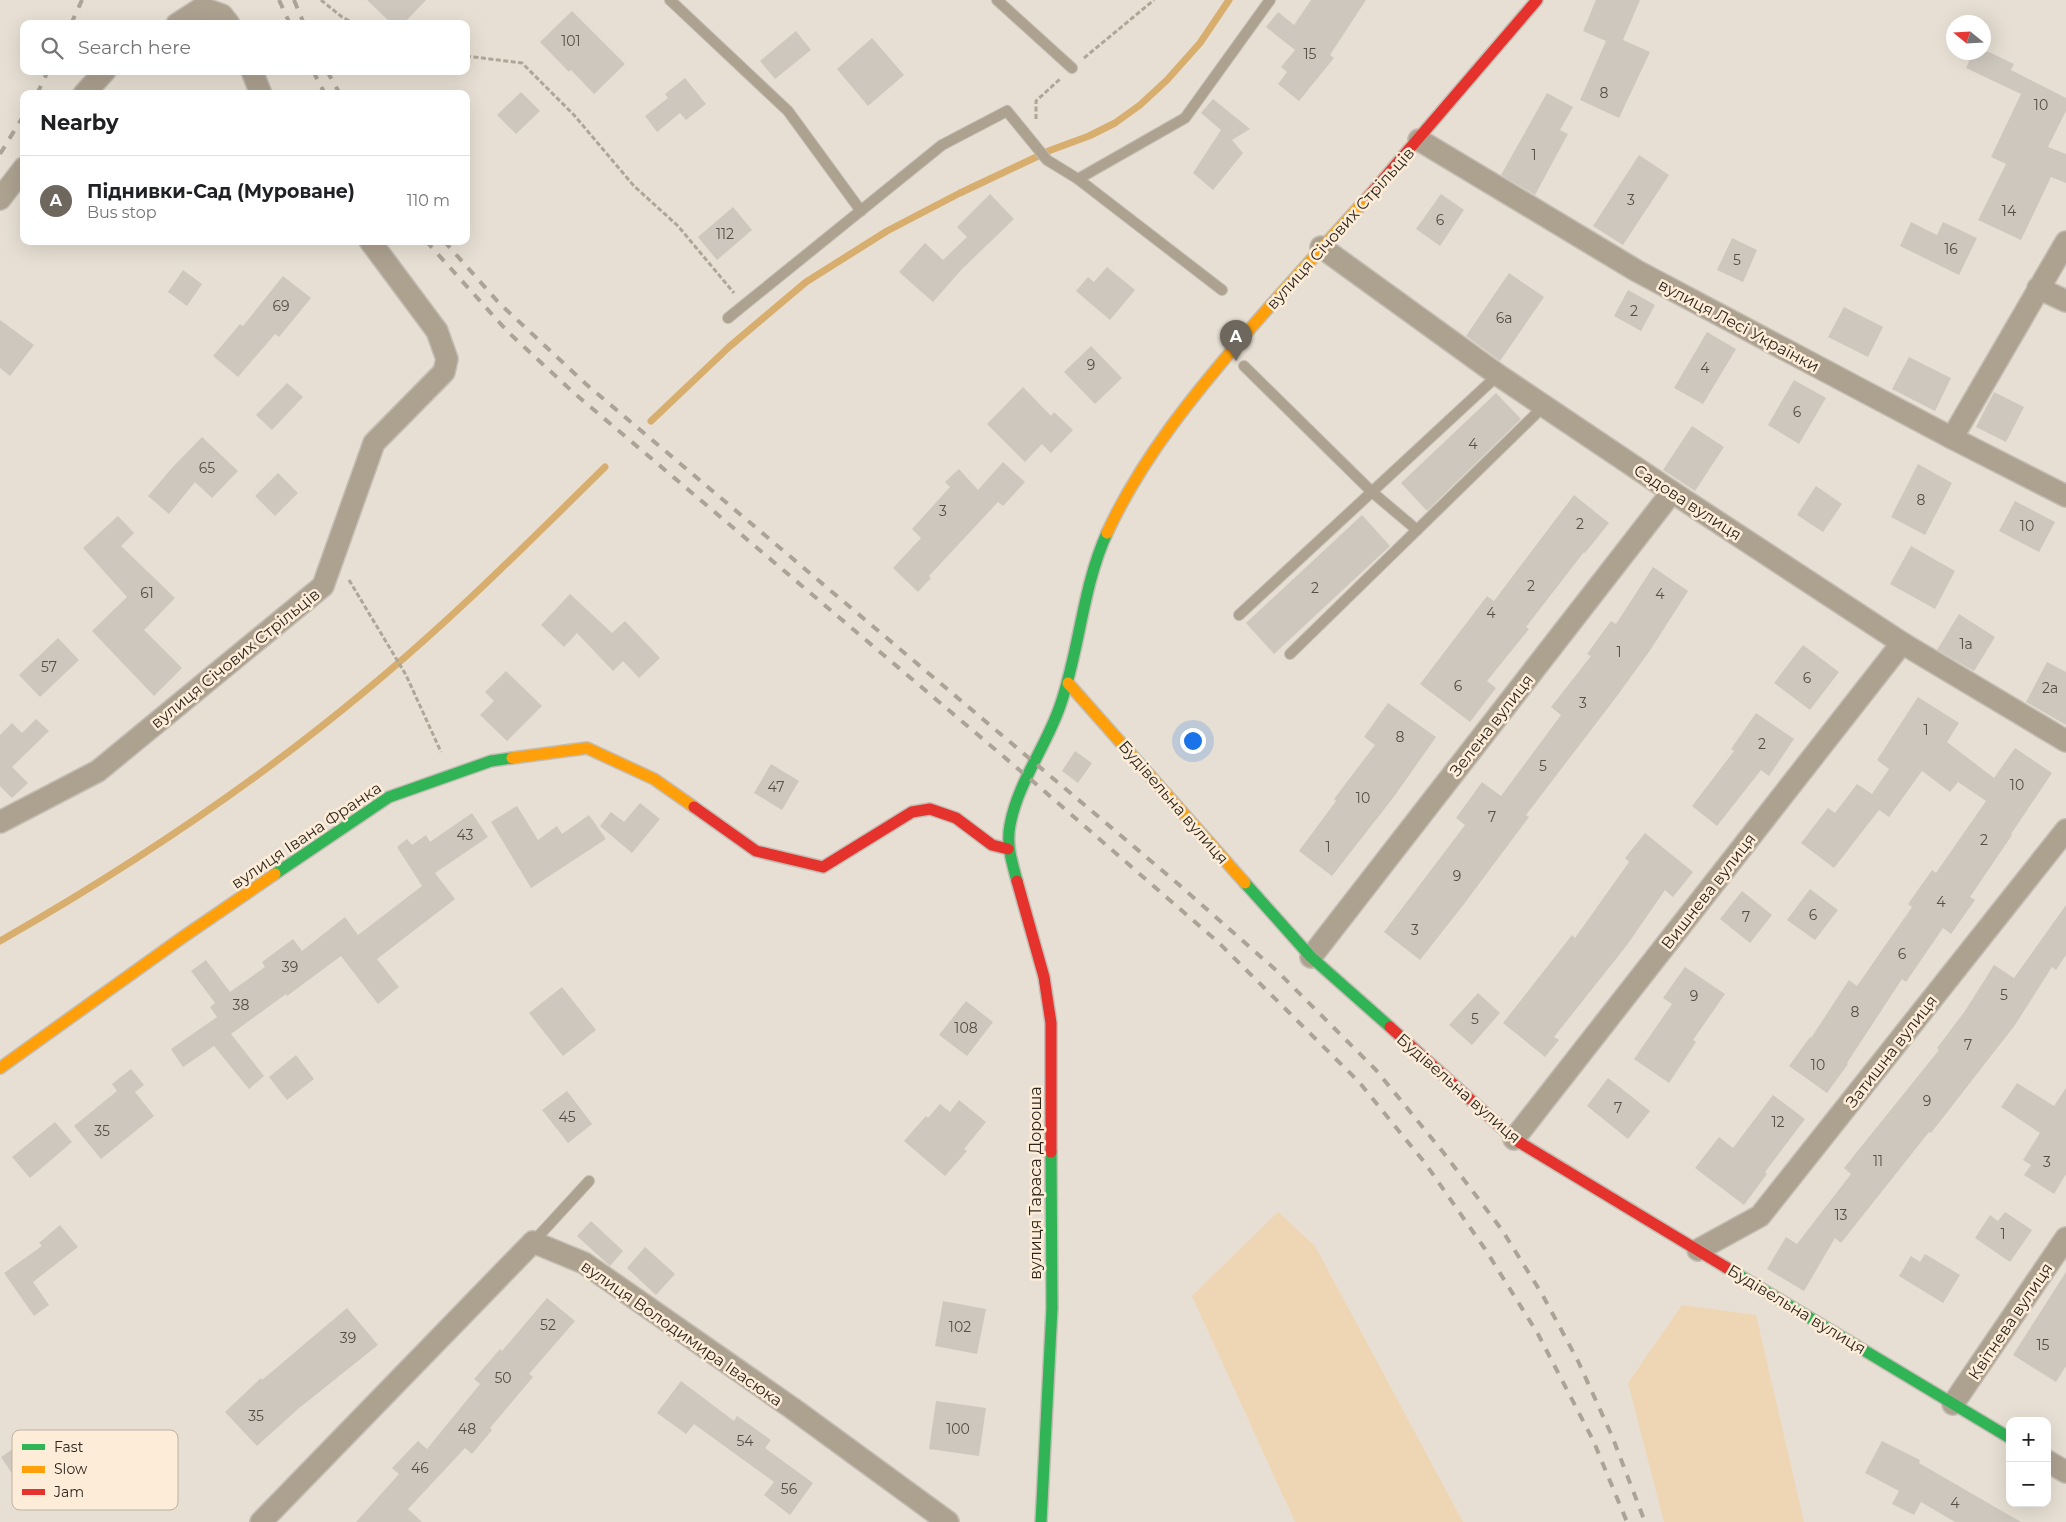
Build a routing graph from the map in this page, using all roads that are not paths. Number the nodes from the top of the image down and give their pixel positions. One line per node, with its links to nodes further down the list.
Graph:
1 (670, 0): 16 (lane)
2 (997, 0): 7 (lane)
3 (1270, 0): 14 (lane)
4 (1537, 0): 12 (street, вулиця Січових Стрільців)
5 (182, 20): 6 (street)
6 (226, 20)
7 (1072, 68)
8 (101, 75): 10 (street)
9 (254, 75): 11 (street)
10 (88, 90)
11 (259, 90)
12 (1419, 140): 19 (street, вулиця Січових Стрільців); 27 (street, вулиця Лесі Українки)
13 (20, 173): 15 (street)
14 (1078, 179): 16 (lane); 21 (lane)
15 (0, 200)
16 (861, 211): 23 (lane)
17 (2066, 242): 20 (street)
18 (373, 245): 37 (street, вулиця Січових Стрільців)
19 (1321, 247): 25 (street, Садова вулиця); 35 (street, вулиця Січових Стрільців)
20 (2038, 288): 22 (street); 27 (street)
21 (1222, 290)
22 (2066, 301)
23 (728, 318)
24 (1244, 366): 28 (lane)
25 (1498, 375): 26 (street, Садова вулиця); 28 (lane)
26 (1544, 406): 29 (street, Садова вулиця); 31 (lane)
27 (1952, 438): 30 (street, вулиця Лесі Українки)
28 (1372, 492): 31 (lane); 32 (lane)
29 (1672, 492): 33 (street, Садова вулиця); 40 (street, Зелена вулиця)
30 (2066, 496)
31 (1417, 530): 34 (lane)
32 (1239, 615)
33 (1902, 643): 36 (street, Садова вулиця); 42 (street, Вишнева вулиця)
34 (1290, 654)
35 (1068, 683): 39 (street, вулиця Січових Стрільців); 40 (street, Будівельна вулиця)
36 (2066, 741)
37 (0, 822)
38 (2066, 830): 46 (street, Затишна вулиця)
39 (1008, 849): 41 (street, вулиця Івана Франка); 53 (street, вулиця Тараса Дороша)
40 (1311, 957): 42 (street, Будівельна вулиця)
41 (0, 1068)
42 (1514, 1139): 46 (street, Будівельна вулиця)
43 (589, 1181): 45 (lane)
44 (2066, 1238): 47 (street, Квітнева вулиця)
45 (533, 1242): 51 (street); 52 (street, вулиця Володимира Івасюка)
46 (1698, 1250): 47 (street, Будівельна вулиця)
47 (1953, 1404): 48 (street, Будівельна вулиця)
48 (2006, 1436)
49 (2050, 1462): 50 (street)
50 (2066, 1472)
51 (261, 1522)
52 (948, 1522)
53 (1041, 1522)

